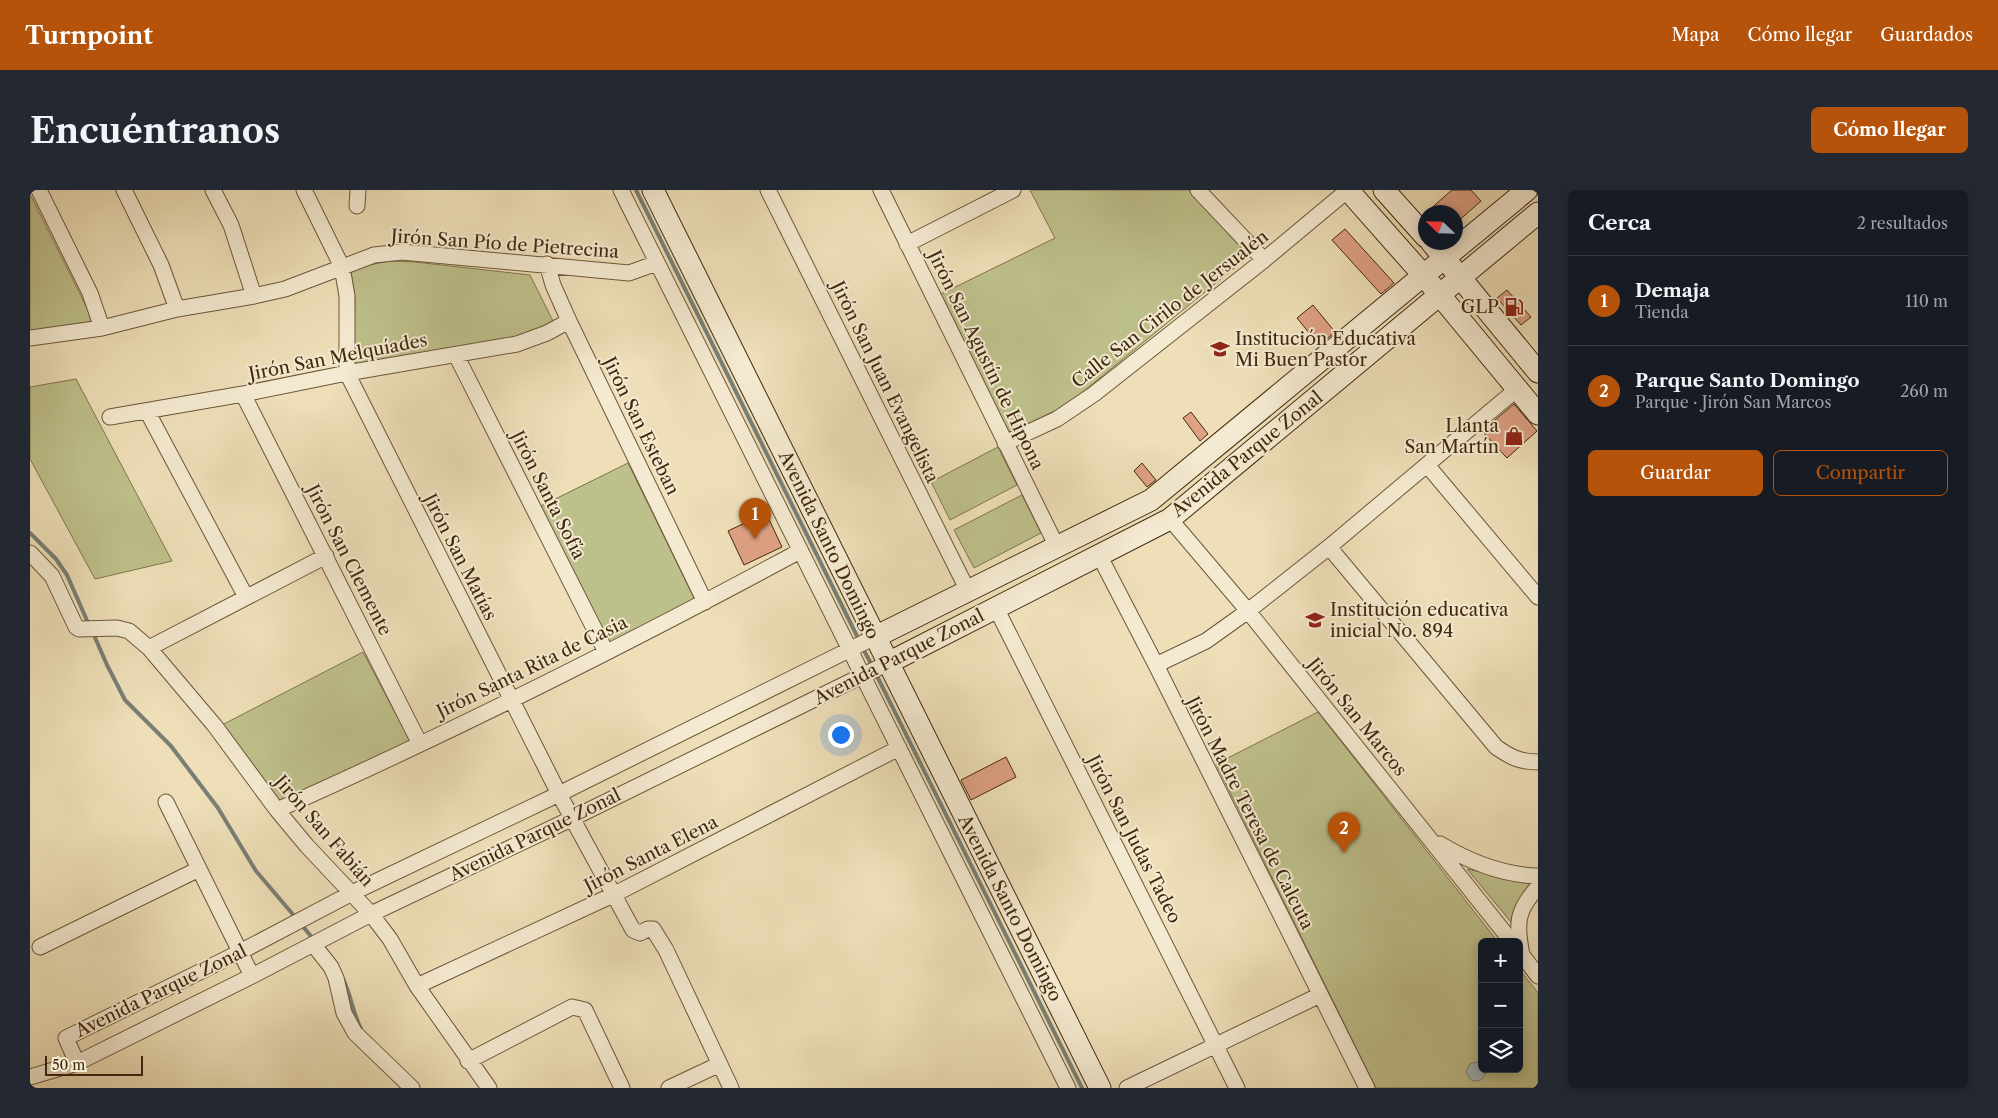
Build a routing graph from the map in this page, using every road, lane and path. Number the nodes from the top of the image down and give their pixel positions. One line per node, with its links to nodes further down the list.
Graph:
1 (39, 190): 33 (street)
2 (124, 190): 30 (street)
3 (213, 190): 28 (street)
4 (304, 190): 24 (street, Jirón San Matías)
5 (358, 190): 15 (street)
6 (621, 190): 22 (street, Avenida Santo Domingo)
7 (652, 190): 60 (main road, Avenida Santo Domingo)
8 (768, 190): 54 (street, Jirón San Juan Evangelista)
9 (881, 190): 18 (street, Jirón San Agustín de Hipona)
10 (1013, 190): 18 (street)
11 (1198, 190): 21 (street)
12 (1348, 190): 21 (street, Calle San Cirilo de Jersualén); 25 (main road)
13 (1384, 190): 17 (main road)
14 (1527, 190): 20 (main road, Avenida Parque Zonal)
15 (357, 206)
16 (1538, 214): 26 (main road, Avenida Parque Zonal)
17 (1418, 228)
18 (908, 244): 45 (street, Jirón San Agustín de Hipona)
19 (1437, 250): 20 (main road)
20 (1445, 259): 25 (main road, Avenida Parque Zonal); 26 (main road)
21 (1264, 260): 45 (street, Calle San Cirilo de Jersualén)
22 (657, 263): 23 (street, Jirón San Pío de Pietrecina); 50 (street, Avenida Santo Domingo)
23 (547, 264): 24 (street, Jirón San Pío de Pietrecina); 32 (street, Jirón San Esteban)
24 (342, 267): 28 (street, Jirón San Pío de Pietrecina); 39 (street, Jirón San Matías)
25 (1424, 276): 27 (main road); 29 (main road, Avenida Parque Zonal)
26 (1460, 278): 27 (main road, Avenida Parque Zonal); 36 (main road)
27 (1440, 295): 31 (main road, Avenida Parque Zonal); 37 (main road)
28 (254, 296): 30 (street, Jirón San Pío de Pietrecina)
29 (1397, 298): 31 (main road); 48 (main road, Avenida Parque Zonal)
30 (177, 309): 33 (street, Jirón San Pío de Pietrecina)
31 (1413, 317): 47 (main road, Avenida Parque Zonal)
32 (569, 321): 35 (street, Jirón San Melquíades); 57 (street, Jirón San Esteban)
33 (102, 328): 34 (street, Jirón San Pío de Pietrecina)
34 (30, 338)
35 (456, 355): 39 (street, Jirón San Melquíades); 63 (street, Jirón Santa Sofía)
36 (1524, 355): 37 (main road); 38 (main road)
37 (1503, 372): 40 (main road)
38 (1538, 372)
39 (347, 373): 41 (street, Jirón San Melquíades); 67 (street, Jirón San Matías)
40 (1517, 390): 43 (main road); 46 (street)
41 (243, 394): 42 (street, Jirón San Melquíades); 53 (street, Jirón San Clemente)
42 (147, 411): 44 (street, Jirón San Melquíades); 56 (street)
43 (1538, 414)
44 (110, 417)
45 (1006, 443): 48 (street, Jirón San Agustín de Hipona)
46 (1427, 465): 49 (street); 55 (street)
47 (1170, 518): 52 (main road, Avenida Parque Zonal); 59 (street, Jirón San Marcos)
48 (1057, 547): 54 (main road, Avenida Parque Zonal)
49 (1329, 547): 59 (street); 70 (street)
50 (800, 551): 57 (street, Jirón Santa Rita de Casia); 62 (street, Avenida Santo Domingo)
51 (30, 552): 61 (street, Jirón San Fabián)
52 (1099, 555): 58 (main road, Avenida Parque Zonal); 65 (street, Jirón Madre Teresa de Calcuta)
53 (326, 556): 56 (street); 68 (street, Jirón San Clemente)
54 (968, 591): 60 (main road, Avenida Parque Zonal)
55 (1538, 597)
56 (246, 598): 61 (street)
57 (705, 602): 63 (street, Jirón Santa Rita de Casia)
58 (996, 608): 64 (main road, Avenida Parque Zonal); 92 (street, Jirón San Judas Tadeo)
59 (1248, 611): 65 (street); 75 (street, Jirón San Marcos)
60 (875, 637): 62 (street, Avenida Parque Zonal); 64 (main road, Avenida Santo Domingo)
61 (149, 648): 73 (street, Jirón San Fabián)
62 (850, 650): 66 (street, Avenida Santo Domingo); 71 (street, Avenida Parque Zonal)
63 (606, 652): 67 (street, Jirón Santa Rita de Casia)
64 (888, 663): 66 (street, Avenida Parque Zonal); 103 (main road, Avenida Santo Domingo)
65 (1156, 665): 91 (street, Jirón Madre Teresa de Calcuta)
66 (863, 676): 69 (street, Avenida Santo Domingo); 74 (street, Avenida Parque Zonal)
67 (512, 699): 68 (street, Jirón Santa Rita de Casia); 71 (street, Jirón San Matías)
68 (420, 744): 73 (street, Jirón Santa Rita de Casia)
69 (899, 748): 80 (street, Jirón Santa Elena); 102 (street, Avenida Santo Domingo)
70 (1538, 762)
71 (559, 794): 74 (street, Jirón San Matías); 79 (street, Avenida Parque Zonal)
72 (166, 802): 76 (street)
73 (278, 810): 79 (street, Jirón San Fabián)
74 (573, 818): 80 (street, Jirón San Matías); 81 (street, Avenida Parque Zonal)
75 (1430, 838): 77 (street); 82 (street, Jirón San Marcos)
76 (199, 869): 85 (street); 86 (street)
77 (1538, 876)
78 (1538, 886): 83 (street)
79 (352, 893): 81 (street, Jirón San Fabián); 86 (street, Avenida Parque Zonal)
80 (613, 895): 90 (street, Jirón Santa Elena); 95 (street, Jirón San Matías)
81 (370, 914): 84 (street, Avenida Parque Zonal); 90 (street, Jirón San Fabián)
82 (1509, 938)
83 (1518, 938)
84 (313, 944): 88 (street, Avenida Parque Zonal); 97 (street)
85 (40, 947)
86 (240, 952): 88 (street); 94 (street, Avenida Parque Zonal)
87 (1523, 956): 89 (street)
88 (252, 976): 94 (street, Avenida Parque Zonal)
89 (1538, 976)
90 (417, 986): 93 (street, Jirón San Fabián)
91 (1320, 995): 92 (street); 106 (street, Jirón Madre Teresa de Calcuta)
92 (1216, 1045): 104 (street); 105 (street, Jirón San Judas Tadeo)
93 (468, 1061): 98 (street, Jirón San Fabián); 99 (street)
94 (77, 1063): 96 (street)
95 (720, 1064): 100 (street); 101 (street)
96 (30, 1078)
97 (412, 1088)
98 (489, 1088)
99 (622, 1088)
100 (669, 1088)
101 (731, 1088)
102 (1068, 1088)
103 (1100, 1088)
104 (1127, 1088)
105 (1238, 1088)
106 (1366, 1088)

